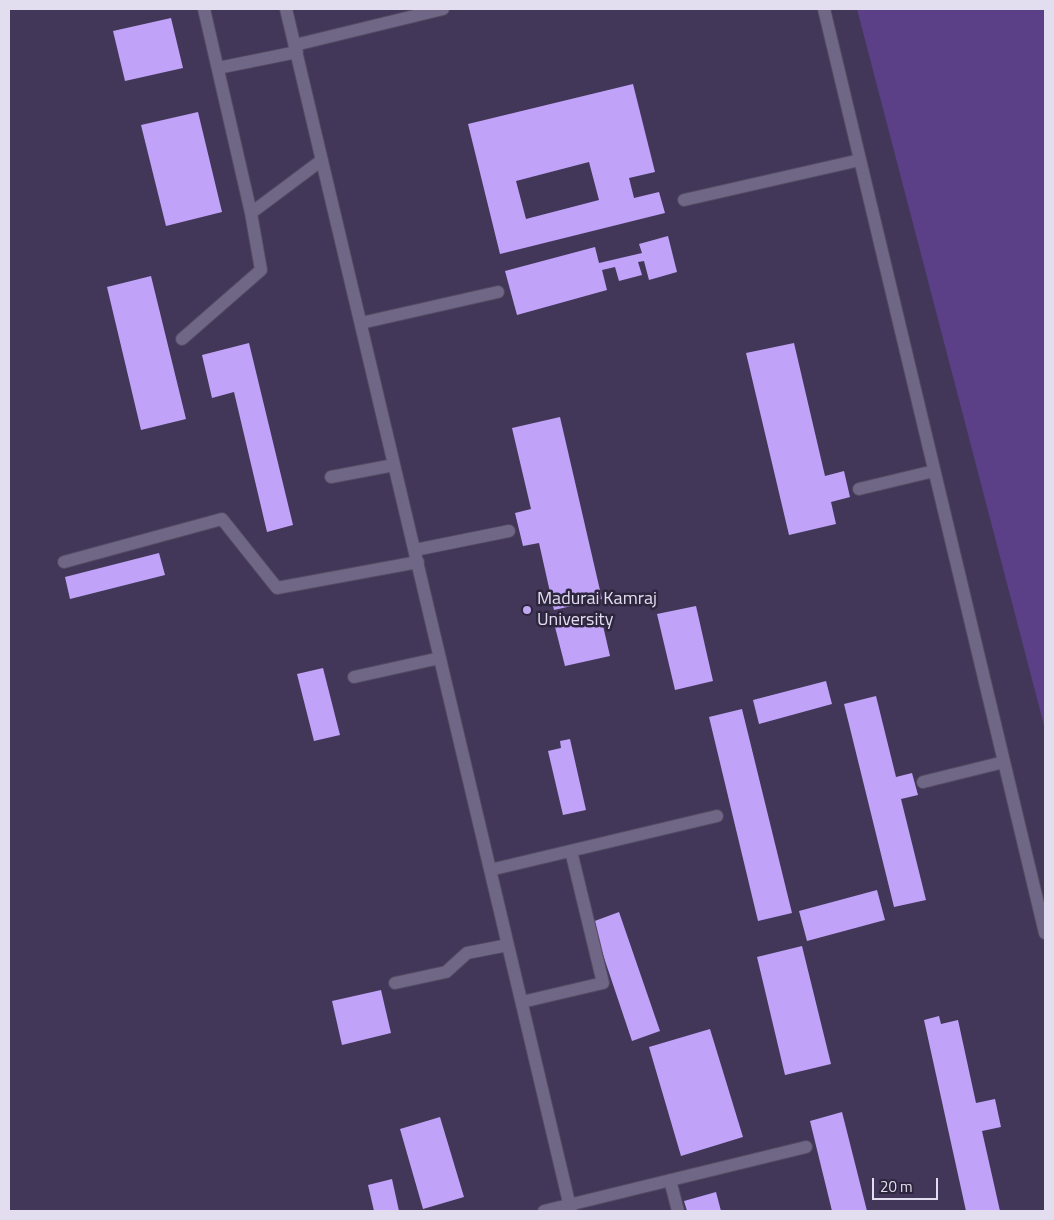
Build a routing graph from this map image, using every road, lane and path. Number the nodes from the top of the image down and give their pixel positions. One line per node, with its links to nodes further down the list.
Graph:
1 (204, 9): 6 (lane)
2 (286, 9): 5 (lane)
3 (442, 9): 5 (lane)
4 (824, 9): 8 (lane)
5 (296, 49): 6 (lane); 7 (lane)
6 (218, 68): 10 (lane)
7 (322, 160): 10 (lane); 12 (lane)
8 (860, 160): 9 (lane); 15 (lane)
9 (684, 200)
10 (251, 214): 13 (lane)
11 (498, 292): 12 (lane)
12 (361, 323): 14 (lane)
13 (182, 339)
14 (394, 465): 16 (lane); 19 (lane)
15 (934, 471): 17 (lane); 23 (lane)
16 (331, 477)
17 (860, 489)
18 (508, 531): 19 (lane)
19 (416, 556): 20 (lane); 21 (lane)
20 (64, 562)
21 (440, 658): 22 (lane); 27 (lane)
22 (354, 676)
23 (1004, 762): 24 (lane); 28 (lane)
24 (923, 782)
25 (717, 816): 26 (lane)
26 (571, 851): 27 (lane); 31 (lane)
27 (490, 870): 29 (lane)
28 (1045, 933)
29 (508, 945): 30 (lane); 31 (lane)
30 (395, 983)
31 (522, 1002): 34 (lane)
32 (806, 1147): 33 (lane)
33 (670, 1180): 34 (lane); 36 (lane)
34 (570, 1208): 35 (lane)
35 (544, 1211)
36 (678, 1211)

